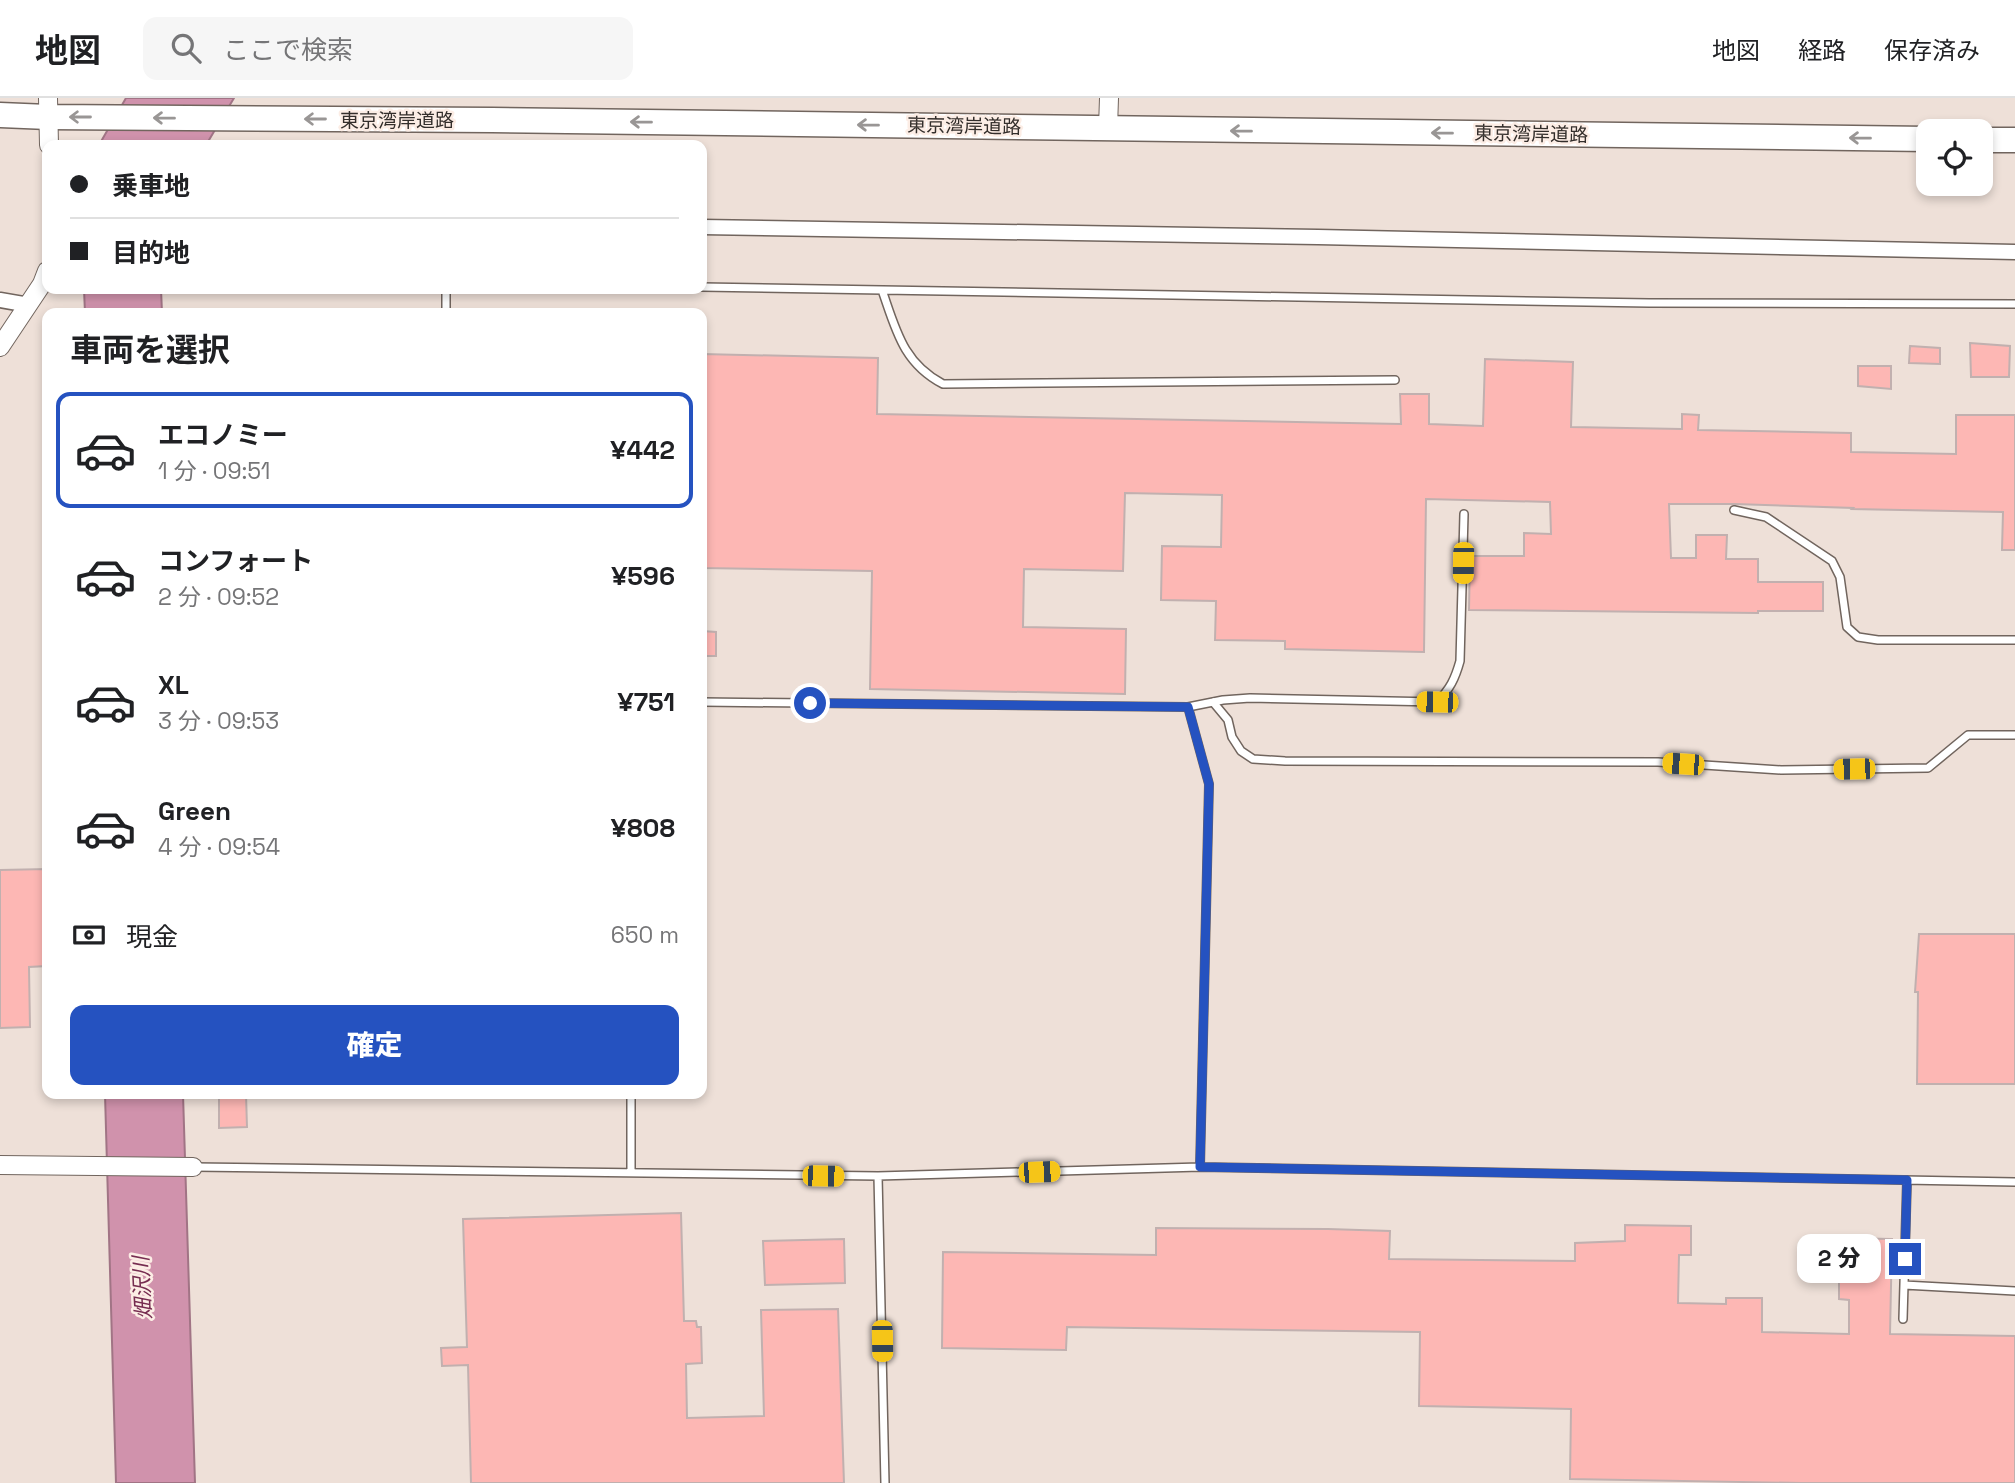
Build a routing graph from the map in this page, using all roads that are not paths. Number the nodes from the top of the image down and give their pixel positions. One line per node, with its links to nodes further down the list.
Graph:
1 (1109, 98): 4 (street)
2 (48, 108): 3 (highway, 東京湾岸道路); 4 (highway, 東京湾岸道路, one-way to 2); 6 (street)
3 (0, 115)
4 (1108, 128): 5 (highway, 東京湾岸道路, one-way to 4)
5 (1916, 139)
6 (49, 140)
7 (1993, 140): 8 (highway)
8 (2015, 141)
9 (707, 227): 10 (street)
10 (2015, 252)
11 (42, 284): 16 (street)
12 (707, 287): 13 (lane)
13 (883, 290): 15 (lane); 18 (lane)
14 (0, 300): 16 (street)
15 (2015, 304)
16 (29, 305): 17 (street)
17 (0, 347)
18 (1395, 380)
19 (1734, 510): 21 (lane)
20 (1464, 514): 23 (lane)
21 (2015, 640)
22 (707, 702): 24 (lane)
23 (1213, 702): 24 (lane); 25 (lane)
24 (1188, 707): 29 (lane)
25 (2015, 735)
26 (631, 1099): 30 (lane)
27 (0, 1165): 28 (street)
28 (193, 1167): 30 (lane)
29 (1200, 1167): 31 (lane); 32 (lane)
30 (631, 1173): 31 (lane)
31 (878, 1176): 37 (lane)
32 (1907, 1180): 33 (lane); 34 (lane)
33 (2015, 1182)
34 (1904, 1285): 35 (lane); 36 (lane)
35 (2015, 1291)
36 (1903, 1320)
37 (886, 1483)

